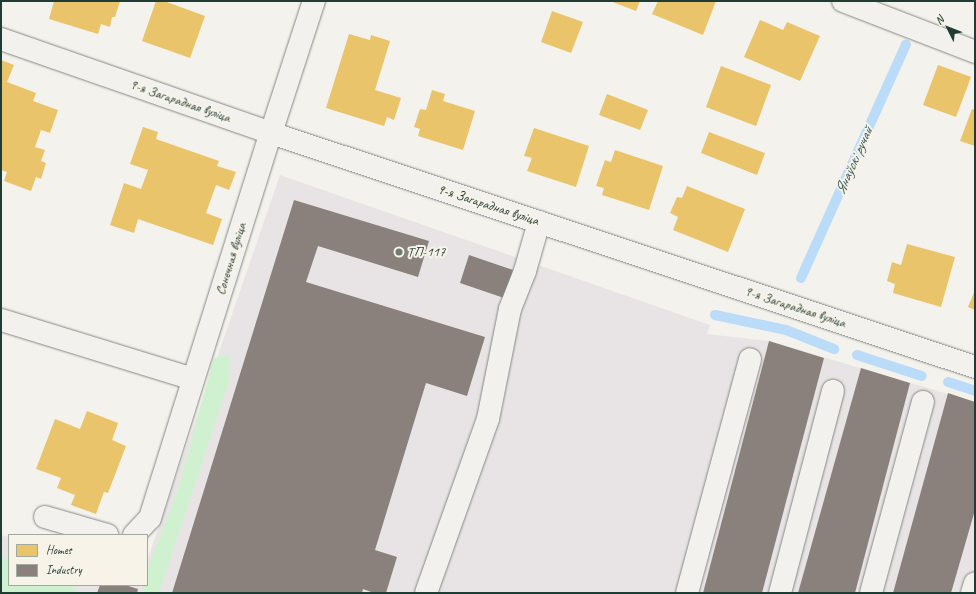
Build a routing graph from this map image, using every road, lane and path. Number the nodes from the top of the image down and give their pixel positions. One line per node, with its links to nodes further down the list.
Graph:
1 (314, 1): 5 (street, Сонечная вуліца)
2 (843, 1): 4 (street)
3 (1, 39): 5 (street, 9-я Загарадная вуліца)
4 (975, 52)
5 (271, 132): 6 (street, 9-я Загарадная вуліца); 10 (street, Сонечная вуліца)
6 (539, 222): 9 (street, 9-я Загарадная вуліца); 17 (street)
7 (1, 320): 10 (street)
8 (750, 359): 18 (street)
9 (975, 367)
10 (193, 379): 15 (street, Сонечная вуліца)
11 (833, 391): 19 (street)
12 (922, 402): 20 (street)
13 (45, 517): 14 (street)
14 (104, 534)
15 (135, 534)
16 (975, 583): 21 (street)
17 (426, 593)
18 (687, 593)
19 (780, 593)
20 (871, 593)
21 (972, 593)

